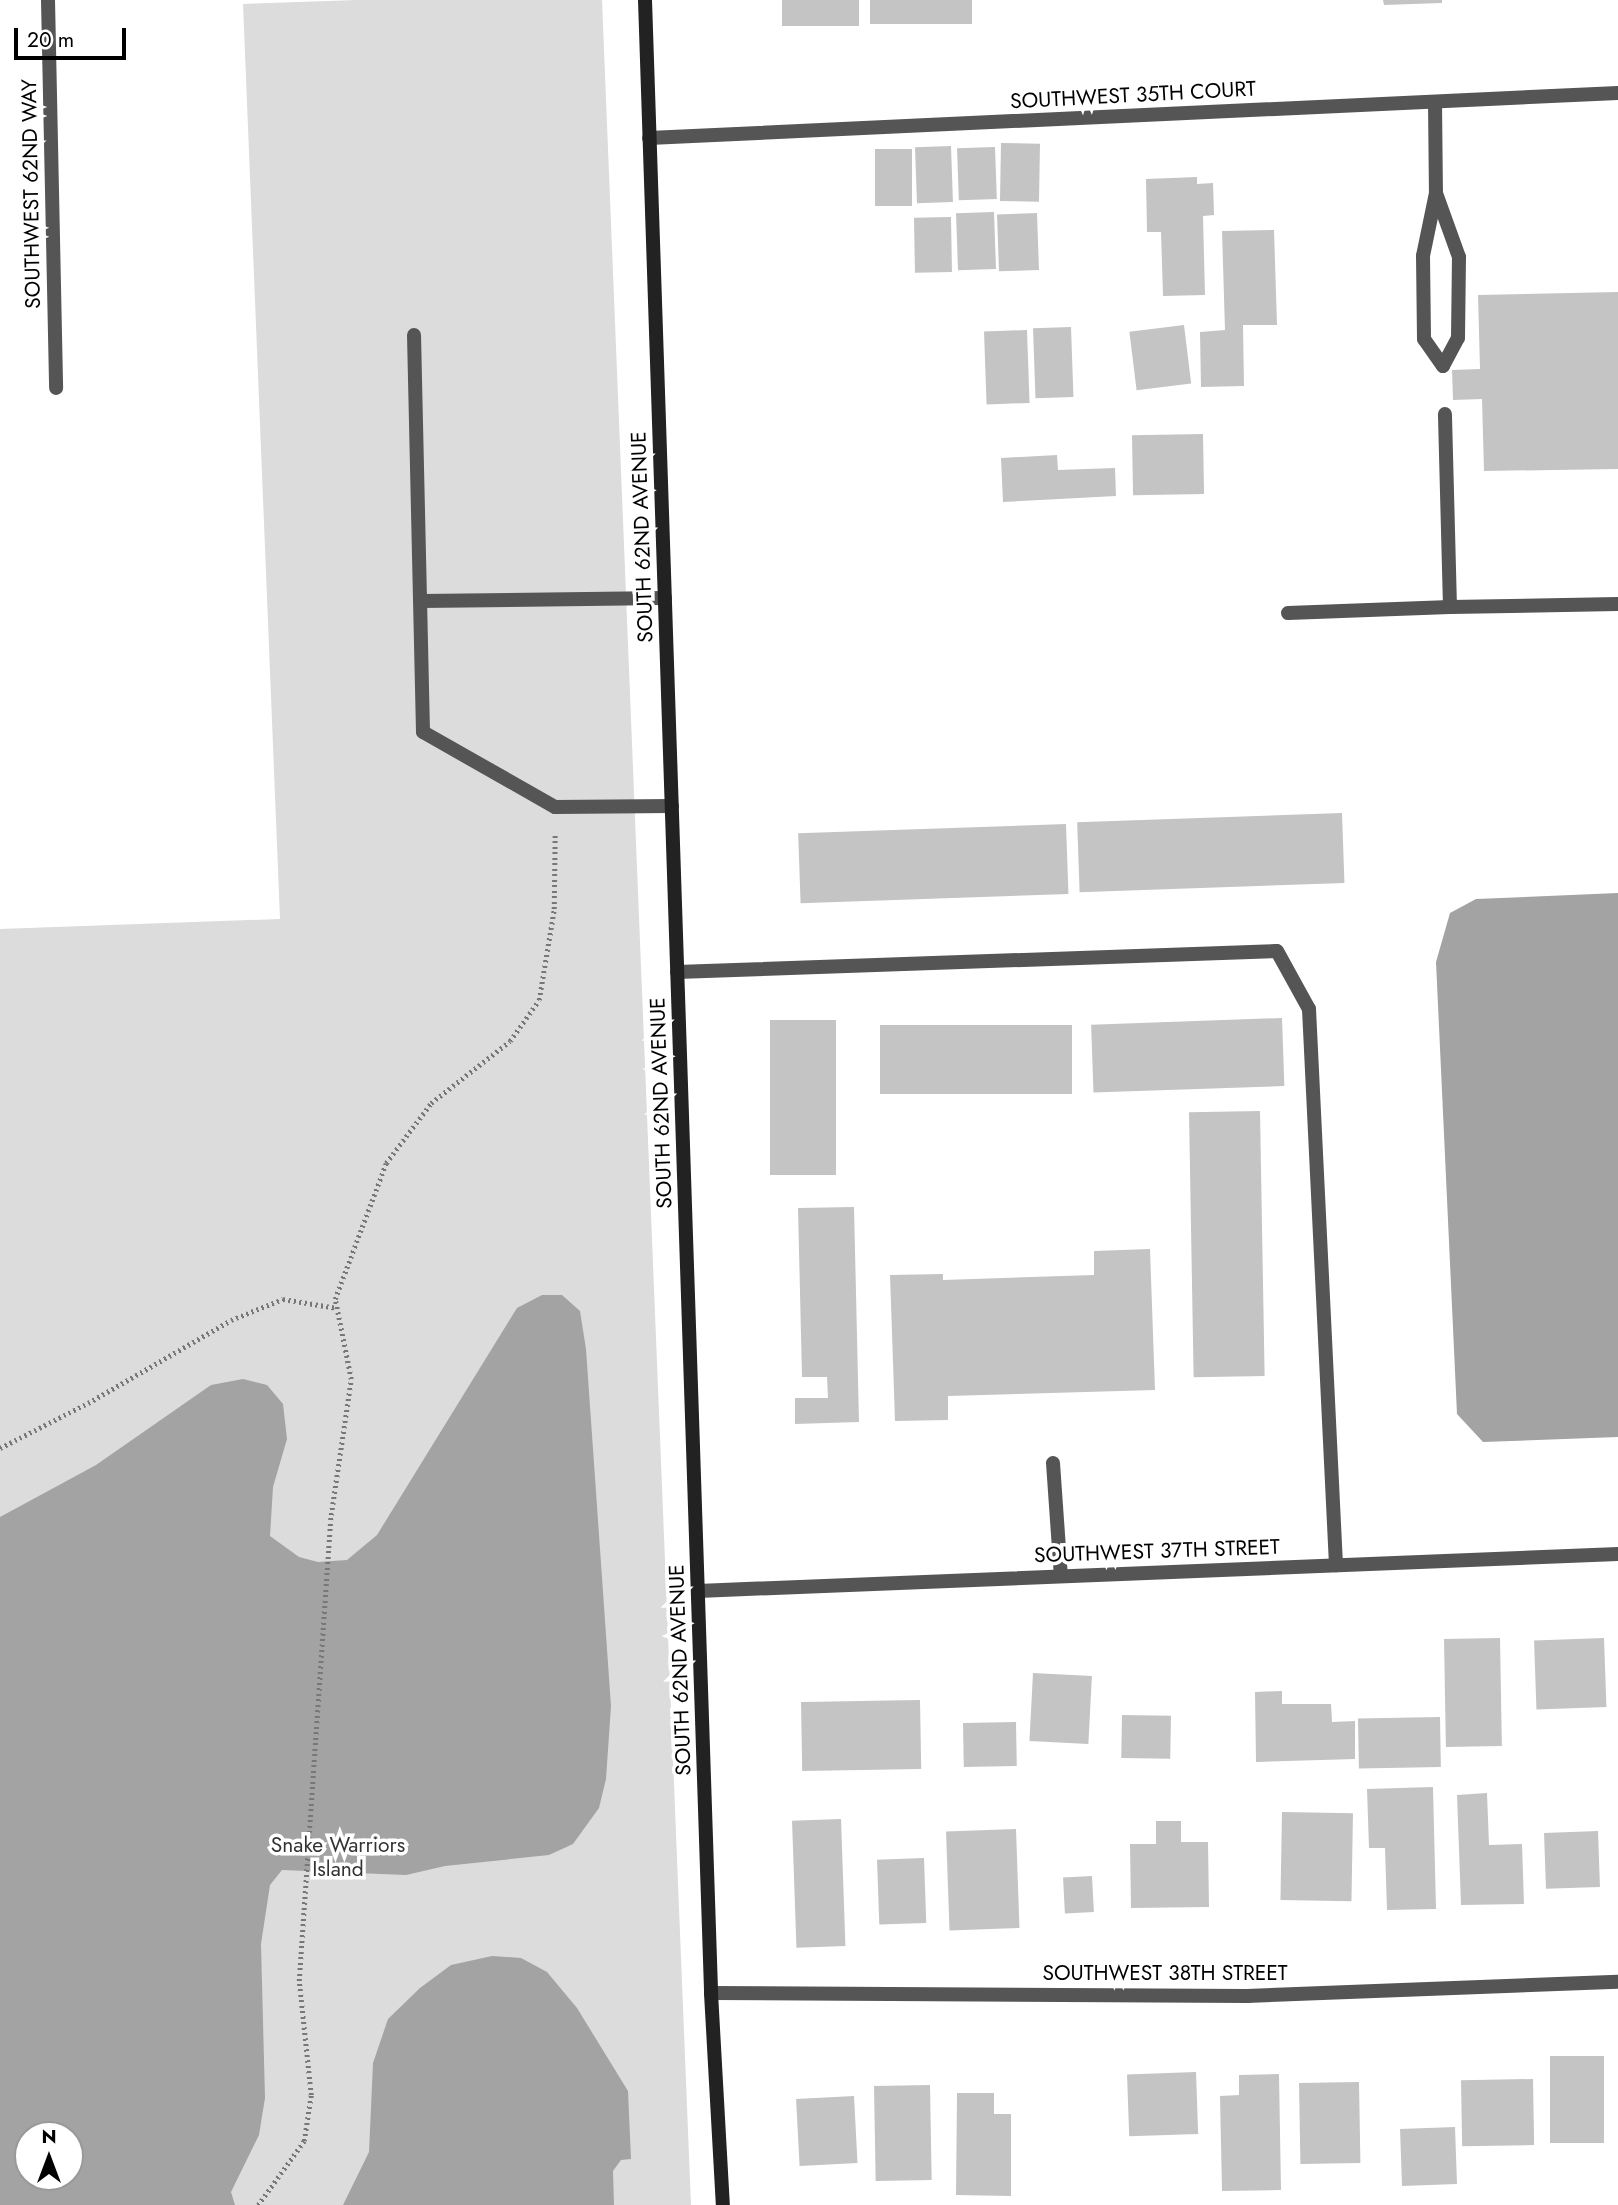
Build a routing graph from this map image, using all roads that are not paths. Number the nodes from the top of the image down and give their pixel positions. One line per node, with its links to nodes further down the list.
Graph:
1 (48, 0): 8 (street, SOUTHWEST 62ND WAY)
2 (645, 0): 5 (street, SOUTH 62ND AVENUE)
3 (1618, 93): 4 (street, SOUTHWEST 35TH COURT)
4 (1434, 102): 5 (street, SOUTHWEST 35TH COURT); 6 (street)
5 (649, 138): 10 (street, SOUTH 62ND AVENUE)
6 (1436, 193): 6 (street)
7 (415, 335): 11 (street)
8 (56, 388)
9 (1445, 414): 13 (street)
10 (665, 598): 11 (street); 15 (street, SOUTH 62ND AVENUE)
11 (421, 601): 15 (street)
12 (1618, 604): 13 (street)
13 (1450, 607): 14 (street)
14 (1288, 613)
15 (672, 806): 16 (street, SOUTH 62ND AVENUE)
16 (677, 972): 19 (street); 21 (street, SOUTH 62ND AVENUE)
17 (1053, 1463): 20 (street)
18 (1618, 1554): 19 (street, SOUTHWEST 37TH STREET)
19 (1336, 1565): 20 (street, SOUTHWEST 37TH STREET)
20 (1061, 1576): 21 (street, SOUTHWEST 37TH STREET)
21 (698, 1591): 23 (street, SOUTH 62ND AVENUE)
22 (1618, 1982): 23 (street, SOUTHWEST 38TH STREET)
23 (711, 1993): 24 (street, SOUTH 62ND AVENUE)
24 (723, 2205)

